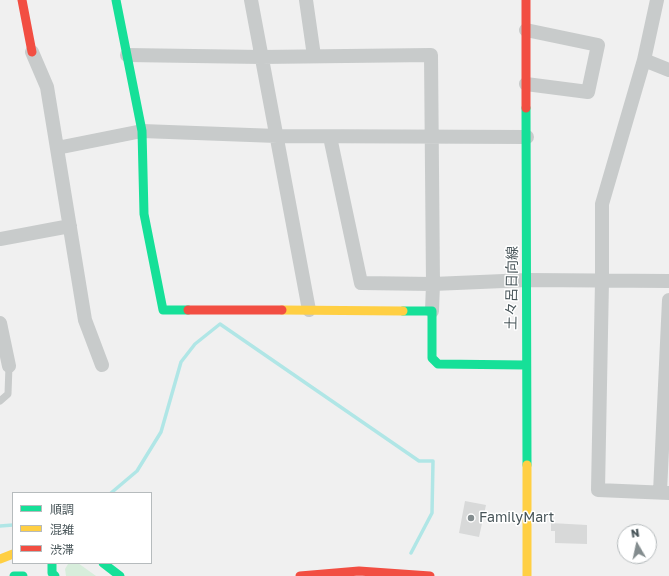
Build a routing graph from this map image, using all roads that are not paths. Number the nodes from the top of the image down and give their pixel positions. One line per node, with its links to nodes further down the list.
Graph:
1 (22, 0): 8 (main road)
2 (116, 0): 9 (main road)
3 (252, 0): 10 (street)
4 (306, 0): 11 (street)
5 (526, 0): 7 (main road, 土々呂日向線)
6 (657, 0): 12 (street)
7 (526, 30): 14 (main road, 土々呂日向線); 14 (street)
8 (32, 52): 20 (street)
9 (127, 55): 10 (street); 15 (main road)
10 (261, 56): 11 (street); 16 (street)
11 (314, 56): 18 (street)
12 (644, 60): 13 (street); 24 (street)
13 (669, 70)
14 (526, 84): 19 (main road, 土々呂日向線)
15 (142, 131): 16 (street); 20 (street); 28 (main road)
16 (277, 136): 17 (street); 28 (street)
17 (330, 137): 18 (street); 26 (street)
18 (432, 137): 19 (street); 26 (street)
19 (526, 137): 23 (main road, 土々呂日向線)
20 (57, 148): 21 (street)
21 (70, 226): 22 (street); 31 (street)
22 (0, 238)
23 (527, 280): 24 (street); 26 (street); 32 (main road, 土々呂日向線)
24 (602, 281): 25 (street); 36 (street)
25 (669, 281)
26 (433, 284): 29 (street)
27 (669, 300): 34 (street)
28 (309, 310): 29 (main road)
29 (432, 312): 32 (main road)
30 (0, 323): 33 (street)
31 (102, 365)
32 (525, 365): 47 (main road, 土々呂日向線)
33 (9, 366): 35 (lane)
34 (667, 376): 36 (street)
35 (0, 401)
36 (664, 493)
37 (12, 554): 38 (main road)
38 (0, 558)
39 (52, 564): 43 (main road)
40 (104, 564): 44 (main road)
41 (14, 576): 42 (main road)
42 (24, 576)
43 (54, 576)
44 (120, 576)
45 (300, 576): 46 (main road)
46 (430, 576)
47 (527, 576)

